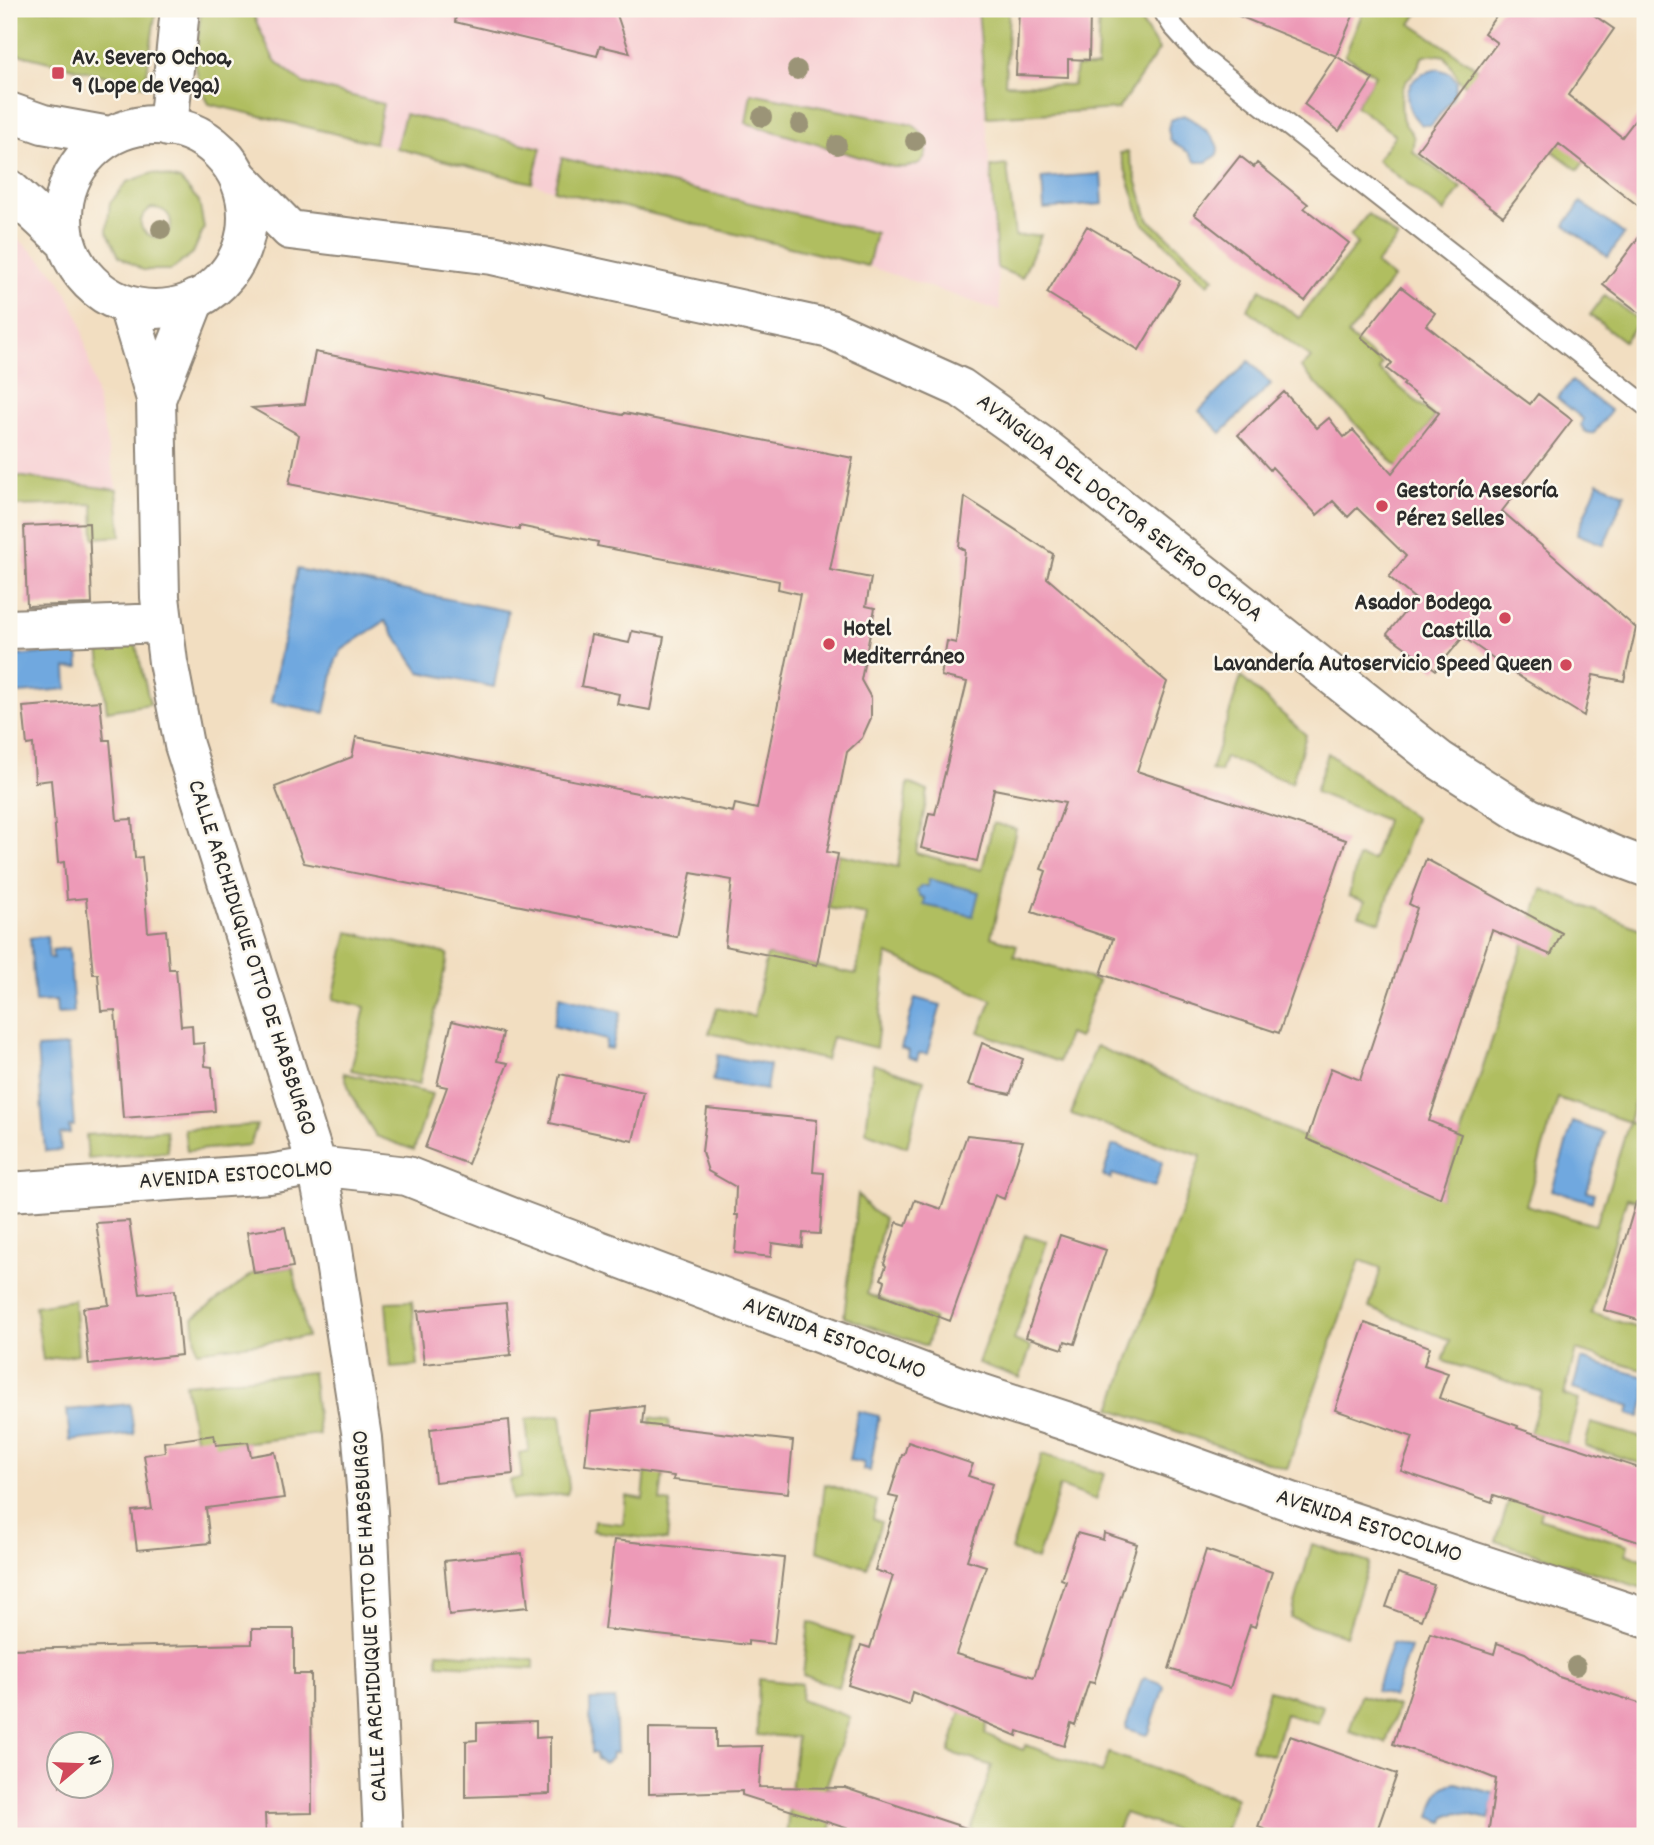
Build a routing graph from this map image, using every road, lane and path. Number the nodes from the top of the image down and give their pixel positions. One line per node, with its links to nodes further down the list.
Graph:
1 (180, 9): 4 (street)
2 (1162, 9): 14 (lane)
3 (9, 112): 5 (street)
4 (168, 127): 5 (street); 6 (street)
5 (109, 135): 9 (street)
6 (238, 177): 8 (street); 10 (street)
7 (9, 189): 9 (street)
8 (290, 230): 10 (street); 17 (street, AVINGUDA DEL DOCTOR SEVERO OCHOA)
9 (66, 242): 12 (street)
10 (234, 264): 11 (street)
11 (195, 299): 12 (street); 13 (street)
12 (128, 306): 13 (street)
13 (156, 399): 15 (street, CALLE ARCHIDUQUE OTTO DE HABSBURGO)
14 (1645, 405)
15 (163, 624): 16 (street); 18 (street, CALLE ARCHIDUQUE OTTO DE HABSBURGO)
16 (9, 629)
17 (1645, 867)
18 (317, 1166): 19 (street, AVENIDA ESTOCOLMO); 20 (street, AVENIDA ESTOCOLMO); 21 (street, CALLE ARCHIDUQUE OTTO DE HABSBURGO)
19 (9, 1192)
20 (1645, 1618)
21 (383, 1836)

